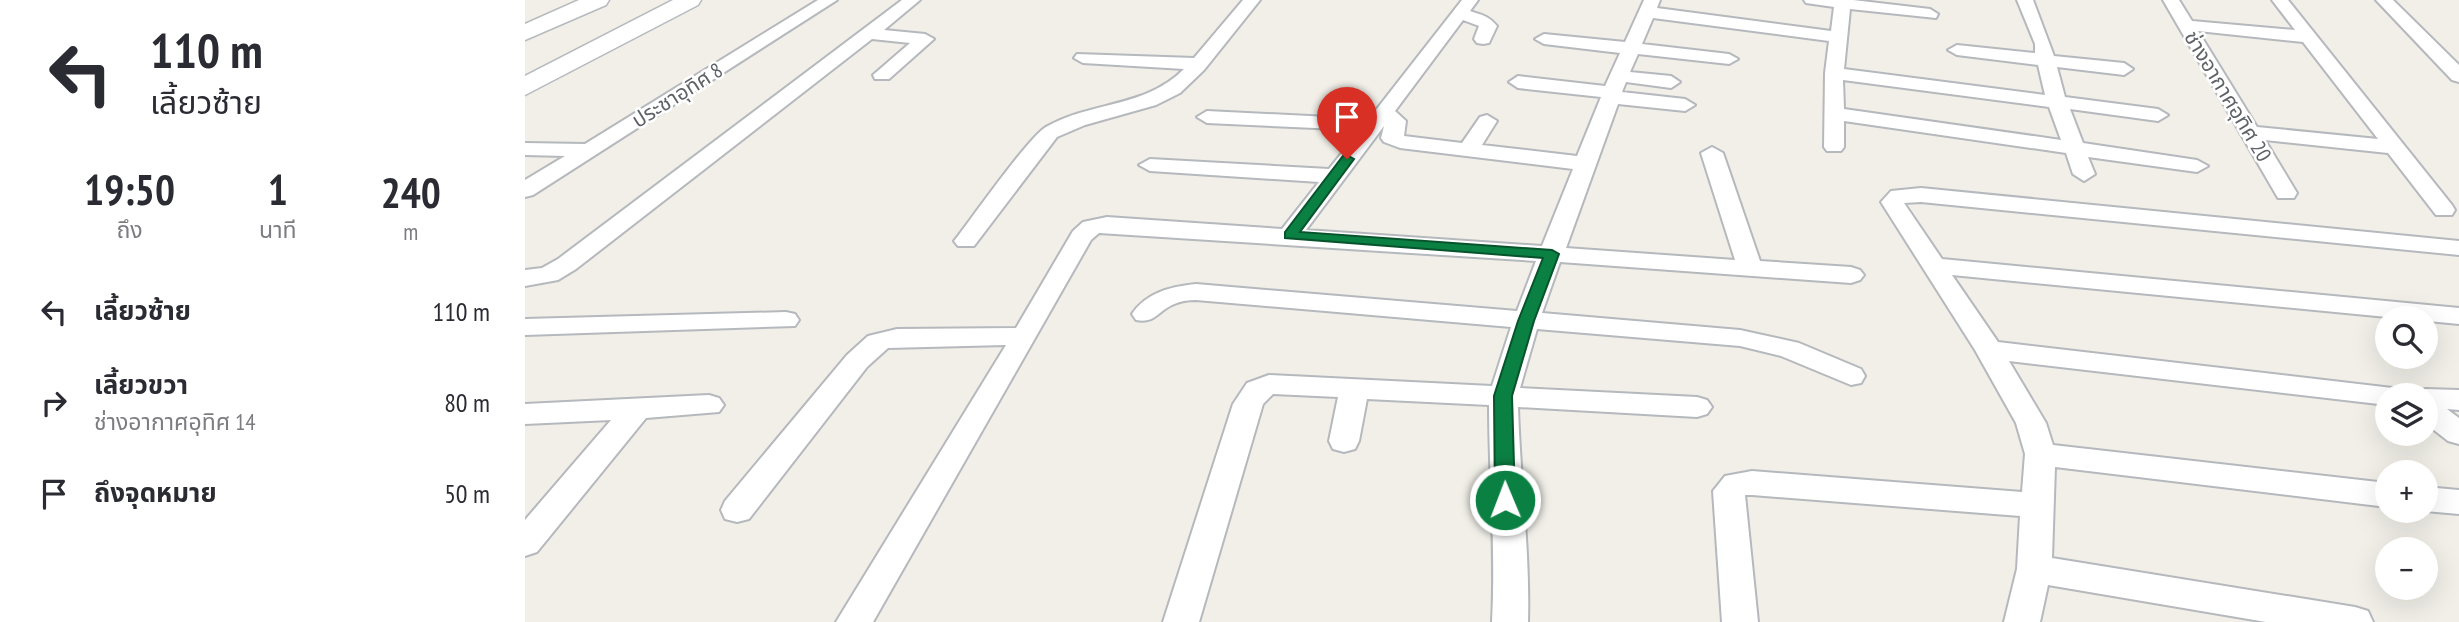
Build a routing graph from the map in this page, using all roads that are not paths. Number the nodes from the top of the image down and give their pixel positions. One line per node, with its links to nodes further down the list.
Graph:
1 (598, 0): 16 (street)
2 (690, 0): 34 (street)
3 (829, 0): 48 (street, ประชาอุทิศ 8)
4 (912, 0): 17 (street)
5 (1252, 0): 27 (street)
6 (1812, 0): 11 (street)
7 (2025, 0): 23 (street)
8 (2171, 0): 15 (street, ช่างอากาศอุทิศ 20)
9 (2280, 0): 19 (street)
10 (2384, 0): 31 (street)
11 (1843, 2): 14 (street); 18 (street)
12 (1650, 6): 18 (street); 22 (street)
13 (1465, 7): 20 (street); 41 (street)
14 (1930, 14)
15 (2185, 25): 19 (street); 43 (street, ช่างอากาศอุทิศ 20)
16 (525, 33)
17 (868, 33): 30 (street); 66 (street)
18 (1837, 37): 29 (street)
19 (2310, 37): 44 (street)
20 (1483, 38)
21 (1544, 39): 22 (street)
22 (1631, 48): 26 (street); 35 (street)
23 (2043, 49): 24 (street); 28 (street); 36 (street)
24 (1957, 50)
25 (1083, 58): 27 (street)
26 (1729, 59)
27 (1197, 64): 60 (street)
28 (2124, 69)
29 (1834, 73): 36 (street); 38 (street)
30 (882, 75)
31 (2459, 76)
32 (1518, 82): 35 (street)
33 (1671, 82): 35 (street)
34 (525, 87)
35 (1614, 88): 37 (street); 51 (street)
36 (2057, 102): 39 (street); 46 (street)
37 (1685, 105)
38 (1834, 114): 45 (street); 46 (street)
39 (2158, 115)
40 (1207, 117): 41 (street)
41 (1379, 120): 49 (street); 55 (street)
42 (1487, 121): 49 (street)
43 (2250, 132): 44 (street); 57 (street, ช่างอากาศอุทิศ 20)
44 (2395, 146): 58 (street)
45 (1834, 147)
46 (2075, 148): 53 (street); 54 (street)
47 (525, 149): 48 (street)
48 (588, 150): 56 (street, ประชาอุทิศ 8)
49 (1468, 150): 51 (street)
50 (1712, 153): 64 (street)
51 (1587, 164): 62 (street)
52 (1150, 165): 55 (street)
53 (2197, 166)
54 (2084, 174)
55 (1333, 176): 59 (street)
56 (525, 190)
57 (2286, 193)
58 (2444, 210)
59 (1290, 235): 62 (street); 72 (street)
60 (967, 241)
61 (2459, 248): 63 (street)
62 (1552, 254): 64 (street); 70 (street)
63 (1936, 266): 68 (street); 73 (street)
64 (1750, 268): 65 (street)
65 (1851, 275)
66 (525, 278)
67 (1145, 314): 70 (street)
68 (2459, 316)
69 (786, 320): 71 (street)
70 (1526, 321): 74 (street); 77 (street)
71 (525, 327)
72 (1025, 336): 92 (street); 96 (street)
73 (1989, 350): 76 (street); 87 (street)
74 (1851, 376)
75 (1355, 387): 77 (street); 86 (street); 97 (street)
76 (2375, 394)
77 (1503, 396): 81 (street); 98 (street)
78 (2438, 399): 79 (street)
79 (2459, 400)
80 (709, 405): 82 (street)
81 (1697, 407)
82 (636, 410): 83 (street); 93 (street)
83 (525, 414)
84 (2438, 417): 85 (street)
85 (2459, 434)
86 (1344, 441)
87 (2040, 453): 88 (street); 91 (street)
88 (2375, 494)
89 (2438, 500): 90 (street)
90 (2459, 502)
91 (2036, 506): 94 (street); 99 (street)
92 (737, 510)
93 (528, 537)
94 (2034, 569): 95 (street); 100 (street)
95 (2020, 621)
96 (854, 622)
97 (1181, 622)
98 (1510, 622)
99 (1740, 622)
100 (2355, 622)

